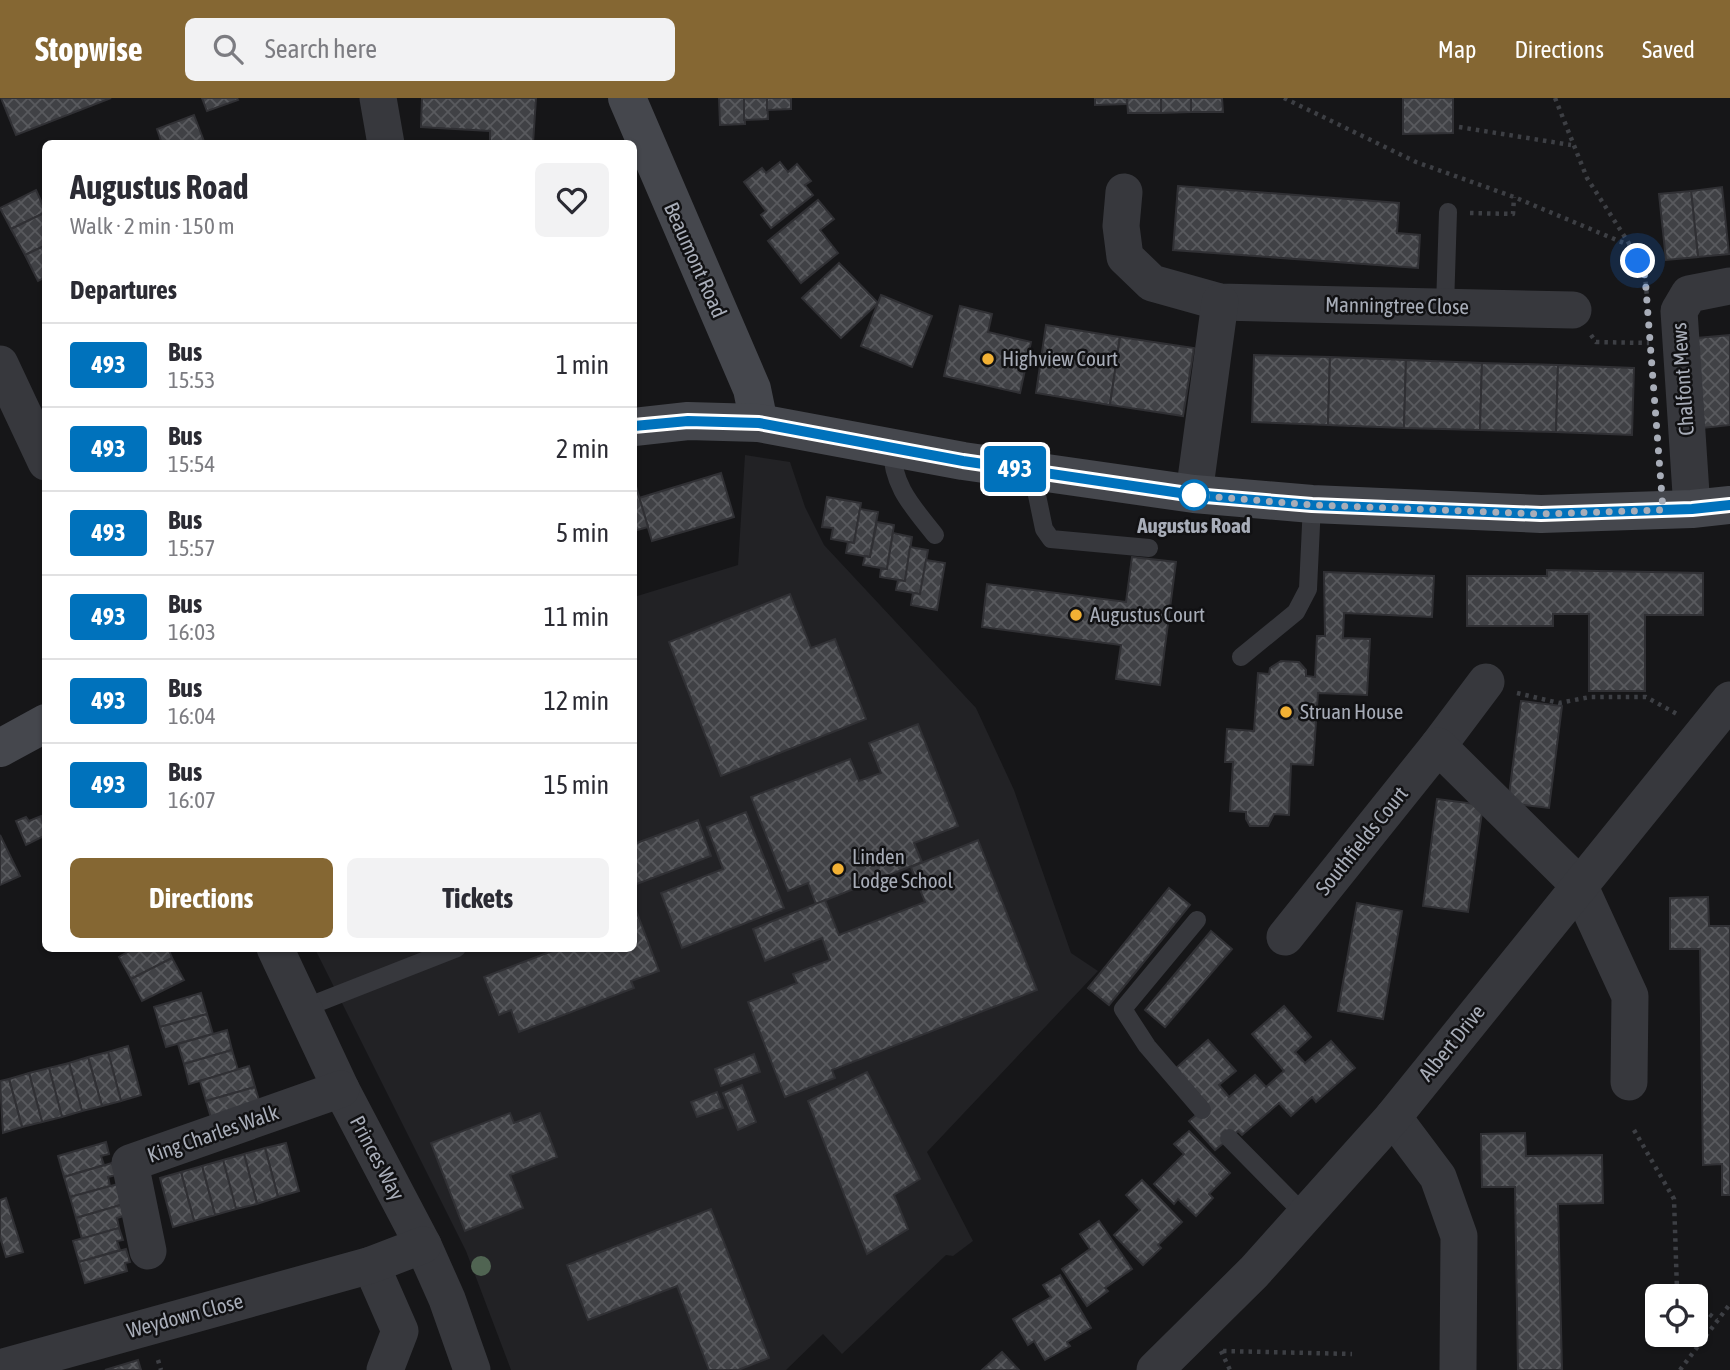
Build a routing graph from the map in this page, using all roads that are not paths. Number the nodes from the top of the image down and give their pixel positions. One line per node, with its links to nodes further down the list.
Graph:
1 (378, 98): 3 (street)
2 (627, 98): 11 (street, Beaumont Road)
3 (385, 140)
4 (1124, 192): 7 (street, Manningtree Close)
5 (1448, 212): 8 (lane)
6 (1730, 286): 19 (street, Chalfont Mews)
7 (1220, 302): 8 (street, Manningtree Close); 16 (street)
8 (1445, 307): 9 (street, Manningtree Close)
9 (1573, 310)
10 (0, 365): 14 (street)
11 (759, 423): 12 (street); 13 (street)
12 (637, 426)
13 (892, 448): 15 (street); 20 (lane)
14 (42, 454)
15 (1032, 471): 16 (street); 21 (lane)
16 (1194, 495): 17 (street)
17 (1312, 505): 19 (street); 22 (lane)
18 (1730, 505): 19 (street)
19 (1692, 509)
20 (935, 536)
21 (1149, 548)
22 (1241, 657)
23 (1486, 682): 26 (street, Southfields Court)
24 (1730, 700): 28 (street, Albert Drive)
25 (42, 725): 27 (street)
26 (1438, 746): 28 (street); 30 (street, Southfields Court)
27 (0, 748)
28 (1579, 884): 34 (street); 37 (street, Albert Drive)
29 (1196, 920): 36 (lane)
30 (1285, 937)
31 (277, 952): 33 (street, Princes Way)
32 (447, 952): 33 (lane)
33 (304, 1008): 35 (street, Princes Way)
34 (1629, 1082)
35 (341, 1089): 40 (street, Princes Way); 41 (street, King Charles Walk)
36 (1202, 1110)
37 (1393, 1117): 39 (street, Albert Drive); 47 (street)
38 (1229, 1138): 39 (lane)
39 (1304, 1214): 46 (street, Albert Drive)
40 (423, 1245): 42 (street, Weydown Close); 45 (street, Princes Way)
41 (148, 1251)
42 (371, 1265): 43 (street, Weydown Close); 44 (street)
43 (0, 1368)
44 (386, 1370)
45 (472, 1370)
46 (1155, 1370)
47 (1458, 1370)

